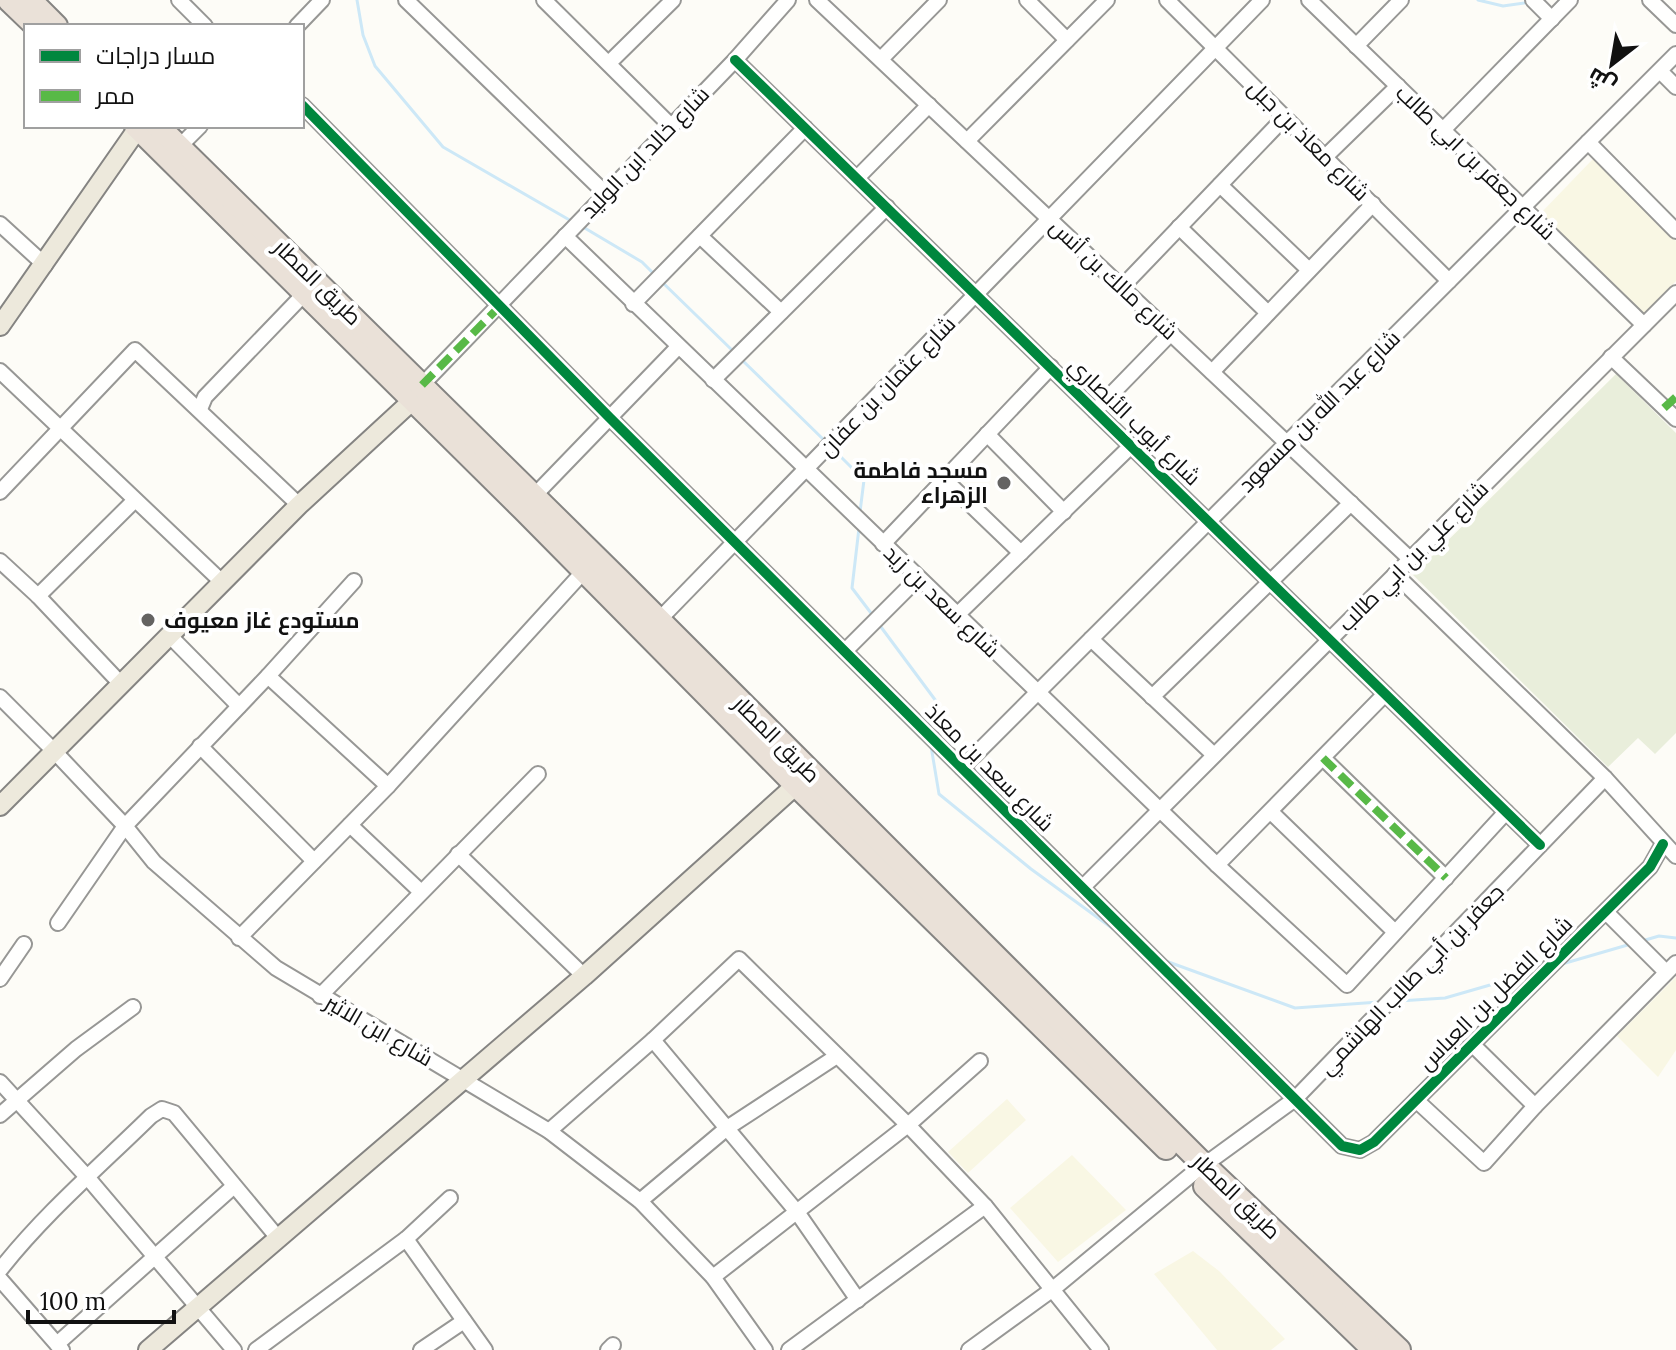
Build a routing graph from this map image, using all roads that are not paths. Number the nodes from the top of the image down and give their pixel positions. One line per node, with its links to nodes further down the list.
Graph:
1 (9, 0): 21 (highway)
2 (30, 0): 22 (highway)
3 (179, 0): 23 (street)
4 (322, 0): 24 (street)
5 (406, 0): 49 (street)
6 (544, 0): 32 (street)
7 (673, 0): 32 (street)
8 (788, 0): 31 (street, شارع خالد ابن الوليد)
9 (817, 0): 30 (street, شارع مالك بن أنس)
10 (939, 0): 30 (street)
11 (1027, 0): 26 (street)
12 (1107, 0): 26 (street)
13 (1167, 0): 28 (street, شارع معاذ بن جبل)
14 (1262, 0): 28 (street, شارع عثمان بن عفان)
15 (1309, 0): 27 (street, شارع جعفر بن ابي طالب)
16 (1401, 0): 27 (street)
17 (1533, 0): 20 (street)
18 (1570, 0): 20 (street)
19 (1650, 0): 25 (street)
20 (1552, 19): 42 (street)
21 (34, 24)
22 (54, 24)
23 (203, 24)
24 (299, 24)
25 (1676, 25)
26 (1067, 40): 44 (street)
27 (1356, 46): 34 (street, شارع جعفر بن ابي طالب)
28 (1216, 48): 38 (street, شارع معاذ بن جبل); 53 (street, شارع عثمان بن عفان)
29 (1676, 54): 33 (street, شارع عبد الله بن مسعود)
30 (881, 59): 36 (street, شارع مالك بن أنس)
31 (735, 60): 39 (street, شارع خالد ابن الوليد); 41 (street, شارع أيوب الأنصاري)
32 (609, 63): 39 (street)
33 (1660, 71): 35 (street); 45 (street, شارع عبد الله بن مسعود)
34 (1398, 86): 42 (street, شارع جعفر بن ابي طالب); 46 (street)
35 (1676, 87)
36 (929, 105): 44 (street, شارع مالك بن أنس); 47 (street)
37 (304, 107): 67 (street, شارع سعد بن معاذ)
38 (1285, 117): 46 (street, شارع معاذ بن جبل); 48 (street)
39 (670, 125): 49 (street, شارع خالد ابن الوليد)
40 (189, 128): 43 (street)
41 (805, 128): 47 (street, شارع أيوب الأنصاري); 58 (street)
42 (1443, 130): 52 (street, شارع جعفر بن ابي طالب)
43 (155, 134): 59 (main road); 63 (highway, طريق المطار); 79 (highway, طريق المطار)
44 (967, 141): 53 (street, شارع مالك بن أنس)
45 (1588, 142): 52 (street, شارع عبد الله بن مسعود); 56 (street)
46 (1325, 157): 50 (street, شارع معاذ بن جبل)
47 (857, 178): 51 (street, شارع أيوب الأنصاري)
48 (1220, 185): 55 (street); 60 (street)
49 (605, 193): 57 (street, شارع خالد ابن الوليد)
50 (1373, 204): 60 (street); 61 (street, شارع معاذ بن جبل)
51 (887, 207): 65 (street, شارع أيوب الأنصاري); 68 (street)
52 (1523, 207): 61 (street, شارع عبد الله بن مسعود); 70 (street, شارع جعفر بن ابي طالب)
53 (1049, 219): 62 (street, شارع مالك بن أنس); 65 (street, شارع عثمان بن عفان)
54 (0, 224): 59 (street)
55 (1179, 227): 62 (street); 69 (street)
56 (1676, 231)
57 (565, 236): 66 (street, شارع سعد بن زيد); 67 (street, شارع خالد ابن الوليد)
58 (700, 236): 66 (street); 68 (street)
59 (45, 265): 71 (main road)
60 (1309, 270): 69 (street)
61 (1449, 281): 88 (street, شارع عبد الله بن مسعود)
62 (1122, 287): 72 (street, شارع مالك بن أنس)
63 (305, 293): 79 (highway, طريق المطار); 82 (street)
64 (1676, 293): 70 (street, شارع علي بن ابي طالب)
65 (976, 294): 75 (street, شارع أيوب الأنصاري); 90 (street, شارع عثمان بن عفان)
66 (633, 304): 73 (street, شارع سعد بن زيد)
67 (501, 305): 79 (street, شارع خالد ابن الوليد); 84 (street, شارع سعد بن معاذ)
68 (781, 312): 78 (street)
69 (1268, 313): 77 (street)
70 (1644, 325): 74 (street, شارع علي بن ابي طالب)
71 (0, 326)
72 (1171, 333): 77 (street, شارع مالك بن أنس); 83 (street)
73 (678, 347): 78 (street, شارع سعد بن زيد); 84 (street)
74 (1611, 357): 81 (street); 102 (street, شارع علي بن ابي طالب)
75 (1051, 367): 83 (street, شارع أيوب الأنصاري); 87 (street)
76 (0, 371): 86 (street)
77 (1212, 372): 88 (street, شارع مالك بن أنس)
78 (713, 380): 90 (street, شارع سعد بن زيد)
79 (419, 393): 93 (highway, طريق المطار); 96 (main road); 104 (highway, طريق المطار)
80 (1676, 397): 81 (street)
81 (1664, 408): 85 (street)
82 (200, 409): 86 (street); 96 (street)
83 (1095, 411): 89 (street, شارع أيوب الأنصاري)
84 (610, 418): 93 (street); 99 (street, شارع سعد بن معاذ)
85 (1676, 419)
86 (60, 430): 92 (street); 94 (street)
87 (987, 434): 91 (street); 97 (street)
88 (1287, 443): 95 (street, شارع مالك بن أنس); 98 (street, شارع عبد الله بن مسعود)
89 (1131, 446): 97 (street); 98 (street, شارع أيوب الأنصاري)
90 (806, 469): 99 (street, شارع عثمان بن عفان); 100 (street, شارع سعد بن زيد)
91 (944, 479): 100 (street); 101 (street)
92 (0, 492)
93 (534, 496): 112 (highway, طريق المطار)
94 (134, 501): 108 (street); 110 (street)
95 (1351, 503): 102 (street, شارع مالك بن أنس); 109 (street)
96 (299, 505): 108 (main road)
97 (1064, 512): 101 (street)
98 (1209, 522): 109 (street, شارع أيوب الأنصاري); 114 (street, شارع عبد الله بن مسعود)
99 (735, 542): 112 (street, شارع عثمان بن عفان); 116 (street, شارع سعد بن معاذ)
100 (883, 544): 106 (street, شارع سعد بن زيد)
101 (1021, 553): 111 (street)
102 (1410, 559): 105 (street, شارع علي بن ابي طالب)
103 (0, 561): 110 (street)
104 (584, 571): 112 (highway, طريق المطار); 132 (street)
105 (1395, 574): 115 (street, شارع علي بن ابي طالب); 130 (street)
106 (918, 578): 111 (street, شارع سعد بن زيد); 116 (street)
107 (354, 581): 117 (street)
108 (222, 582): 113 (main road)
109 (1270, 582): 115 (street, شارع أيوب الأنصاري); 122 (street)
110 (38, 596): 118 (street)
111 (957, 615): 119 (street, شارع سعد بن زيد)
112 (652, 627): 131 (highway, طريق المطار); 173 (highway, طريق المطار)
113 (169, 635): 118 (main road); 123 (street)
114 (1091, 639): 119 (street, شارع عبد الله بن مسعود); 122 (street)
115 (1329, 640): 120 (street, شارع أيوب الأنصاري); 126 (street, شارع علي بن ابي طالب)
116 (845, 651): 128 (street, شارع سعد بن معاذ)
117 (268, 676): 123 (street); 132 (street)
118 (121, 684): 125 (main road)
119 (1038, 693): 128 (street, شارع عبد الله بن مسعود); 134 (street, شارع سعد بن زيد)
120 (1385, 694): 127 (street); 136 (street, شارع أيوب الأنصاري)
121 (0, 697): 125 (street, شارع ابن الاثير)
122 (1152, 697): 126 (street)
123 (239, 706): 124 (street)
124 (200, 746): 138 (street); 143 (street)
125 (55, 752): 133 (main road); 138 (street, شارع ابن الاثير)
126 (1214, 755): 134 (street, شارع علي بن ابي طالب)
127 (1323, 758): 135 (street); 145 (street)
128 (962, 768): 146 (street, شارع سعد بن معاذ)
129 (538, 774): 141 (street)
130 (1605, 778): 139 (street); 140 (street, جعفر بن أبي طالب الهاشمي)
131 (796, 785): 154 (main road); 173 (highway, طريق المطار)
132 (388, 786): 137 (street)
133 (0, 806)
134 (1160, 810): 144 (street, شارع سعد بن زيد); 146 (street, شارع علي بن ابي طالب)
135 (1271, 812): 144 (street); 150 (street)
136 (1506, 812): 140 (street, شارع أيوب الأنصاري); 145 (street)
137 (350, 825): 143 (street); 147 (street)
138 (125, 826): 149 (street); 151 (street, شارع ابن الاثير)
139 (1663, 844): 142 (street); 148 (street, شارع الفضل بن العباس)
140 (1540, 845): 164 (street, جعفر بن أبي طالب الهاشمي)
141 (458, 854): 147 (street); 154 (street)
142 (1676, 856)
143 (314, 861): 151 (street)
144 (1217, 865): 150 (street, شارع سعد بن زيد)
145 (1446, 878): 150 (street)
146 (1083, 887): 164 (street, شارع سعد بن معاذ)
147 (420, 891): 156 (street)
148 (1606, 912): 153 (street); 159 (street, شارع الفضل بن العباس)
149 (58, 923)
150 (1395, 932)
151 (239, 938): 156 (street, شارع ابن الاثير)
152 (24, 944): 155 (street)
153 (1671, 968): 167 (street)
154 (584, 976): 162 (main road)
155 (0, 979)
156 (320, 996): 162 (street, شارع ابن الاثير)
157 (133, 1007): 165 (street)
158 (653, 1040): 160 (street); 170 (street); 171 (street)
159 (1473, 1045): 166 (street, شارع الفضل بن العباس); 167 (street)
160 (837, 1056): 169 (street); 170 (street)
161 (980, 1061): 169 (street)
162 (462, 1079): 171 (street, شارع ابن الاثير); 180 (main road)
163 (0, 1082): 165 (street)
164 (1295, 1099): 172 (street, شارع سعد بن معاذ); 173 (street, جعفر بن أبي طالب الهاشمي)
165 (17, 1100): 168 (street); 174 (street)
166 (1416, 1100): 167 (street); 172 (street, شارع الفضل بن العباس)
167 (1535, 1106)
168 (0, 1115)
169 (908, 1125): 178 (street); 179 (street)
170 (727, 1128): 177 (street); 179 (street)
171 (549, 1131): 177 (street, شارع ابن الاثير)
172 (1342, 1146)
173 (1198, 1170): 186 (street, جعفر بن أبي طالب الهاشمي); 200 (highway, طريق المطار); 201 (highway, طريق المطار)
174 (88, 1178): 175 (street); 182 (street); 183 (street)
175 (234, 1186): 180 (street); 182 (street)
176 (450, 1198): 181 (street)
177 (640, 1201): 184 (street, شارع ابن الاثير)
178 (985, 1206): 186 (street); 187 (street)
179 (797, 1212): 184 (street); 187 (street)
180 (278, 1238): 188 (main road)
181 (406, 1239): 189 (street); 193 (street)
182 (155, 1256): 188 (street); 190 (street)
183 (0, 1270)
184 (713, 1277): 196 (street, شارع ابن الاثير)
185 (0, 1279): 190 (street)
186 (1053, 1289): 198 (street, جعفر بن أبي طالب الهاشمي); 199 (street)
187 (858, 1300): 197 (street)
188 (198, 1307): 191 (main road); 192 (street)
189 (464, 1321): 194 (street); 195 (street)
190 (60, 1347)
191 (148, 1350)
192 (234, 1350)
193 (256, 1350)
194 (421, 1350)
195 (485, 1350)
196 (765, 1350)
197 (789, 1350)
198 (969, 1350)
199 (1101, 1350)
200 (1374, 1350)
201 (1399, 1350)

